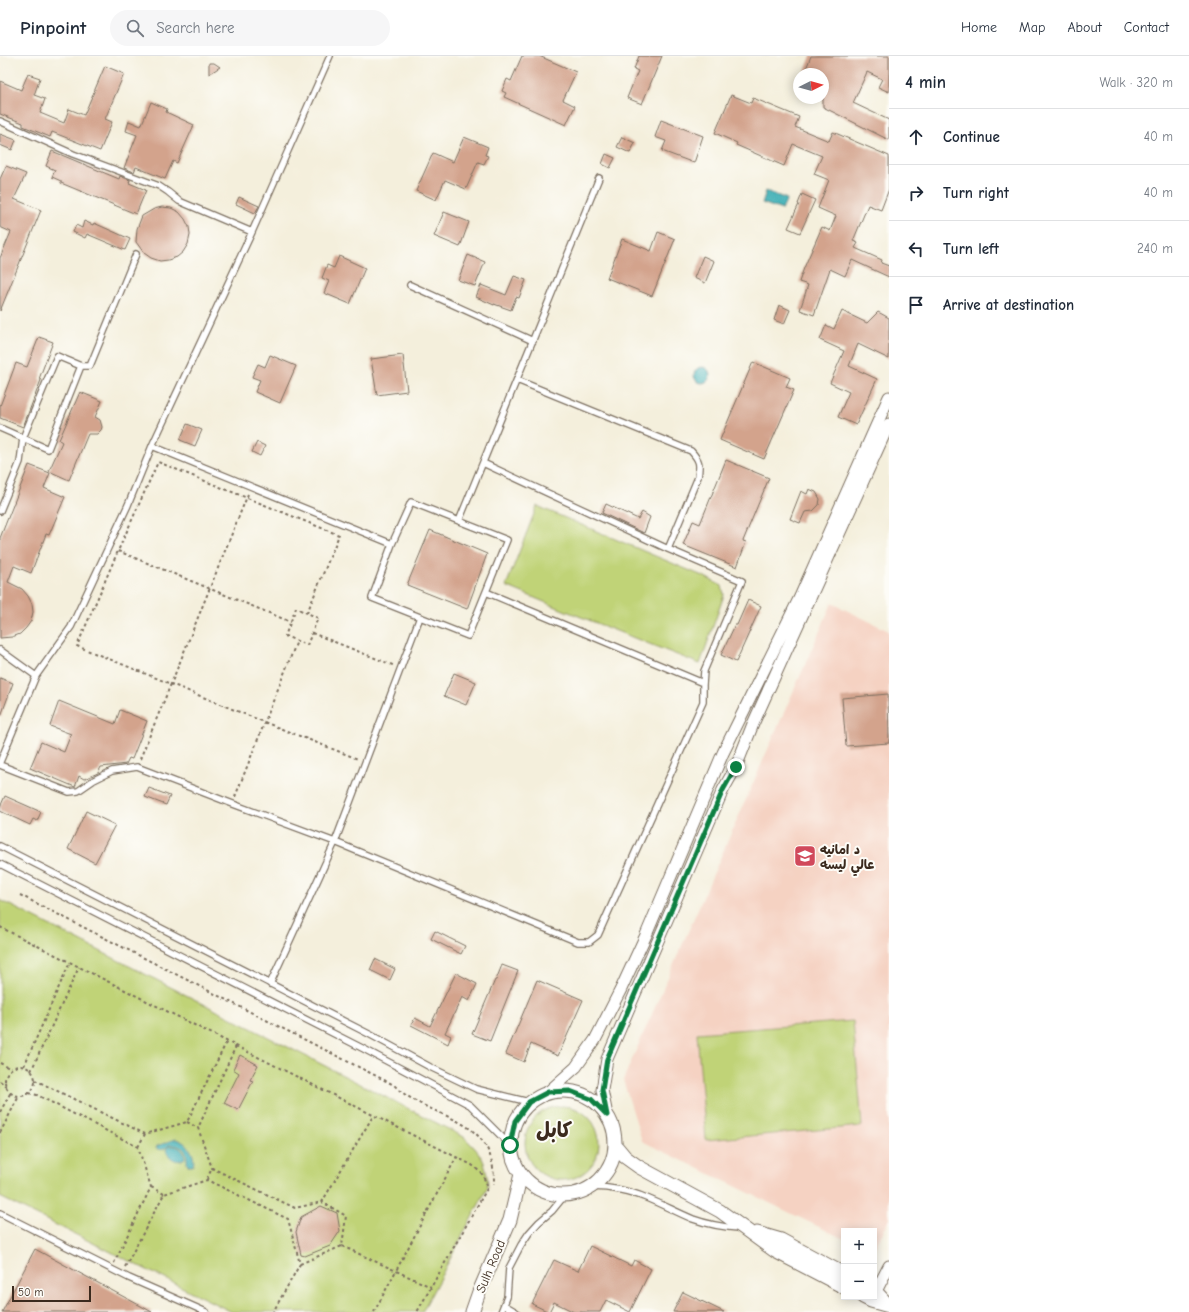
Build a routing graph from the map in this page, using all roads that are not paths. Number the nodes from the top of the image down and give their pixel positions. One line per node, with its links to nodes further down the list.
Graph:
1 (330, 56): 4 (lane)
2 (0, 121): 4 (lane)
3 (599, 178): 7 (lane)
4 (252, 232): 14 (lane)
5 (136, 254): 8 (lane)
6 (410, 285): 7 (lane)
7 (533, 342): 9 (lane)
8 (81, 366): 13 (lane); 13 (lane)
9 (517, 380): 15 (lane); 19 (lane)
10 (889, 397): 23 (street)
11 (889, 424): 24 (street)
12 (0, 428): 13 (lane)
13 (24, 438): 16 (lane)
14 (152, 446): 18 (lane); 25 (lane)
15 (483, 463): 17 (lane); 19 (lane)
16 (0, 512)
17 (459, 521): 18 (lane); 20 (lane)
18 (392, 544): 21 (lane)
19 (668, 549): 26 (lane)
20 (486, 592): 21 (lane); 26 (lane)
21 (420, 617): 28 (lane)
22 (0, 650): 25 (lane)
23 (771, 656): 24 (street); 32 (street)
24 (781, 662): 34 (street)
25 (36, 676): 27 (lane)
26 (703, 683): 28 (lane)
27 (0, 763): 28 (lane)
28 (335, 842): 31 (lane)
29 (0, 846): 31 (lane)
30 (0, 864): 35 (lane)
31 (270, 984): 33 (lane)
32 (548, 1092): 33 (street); 34 (street)
33 (529, 1102): 35 (street)
34 (607, 1115): 36 (street)
35 (510, 1145): 37 (street)
36 (615, 1145): 38 (street); 41 (street)
37 (520, 1174): 39 (street); 50 (street, Sulh Road)
38 (590, 1187): 39 (street); 41 (lane)
39 (566, 1195): 47 (lane)
40 (0, 1213): 49 (lane)
41 (744, 1229): 43 (street); 44 (street)
42 (889, 1266): 45 (street)
43 (841, 1272)
44 (841, 1285)
45 (877, 1286)
46 (877, 1298): 48 (street)
47 (504, 1306): 51 (lane); 52 (lane)
48 (889, 1306)
49 (206, 1312)
50 (472, 1312)
51 (501, 1312)
52 (516, 1312)

